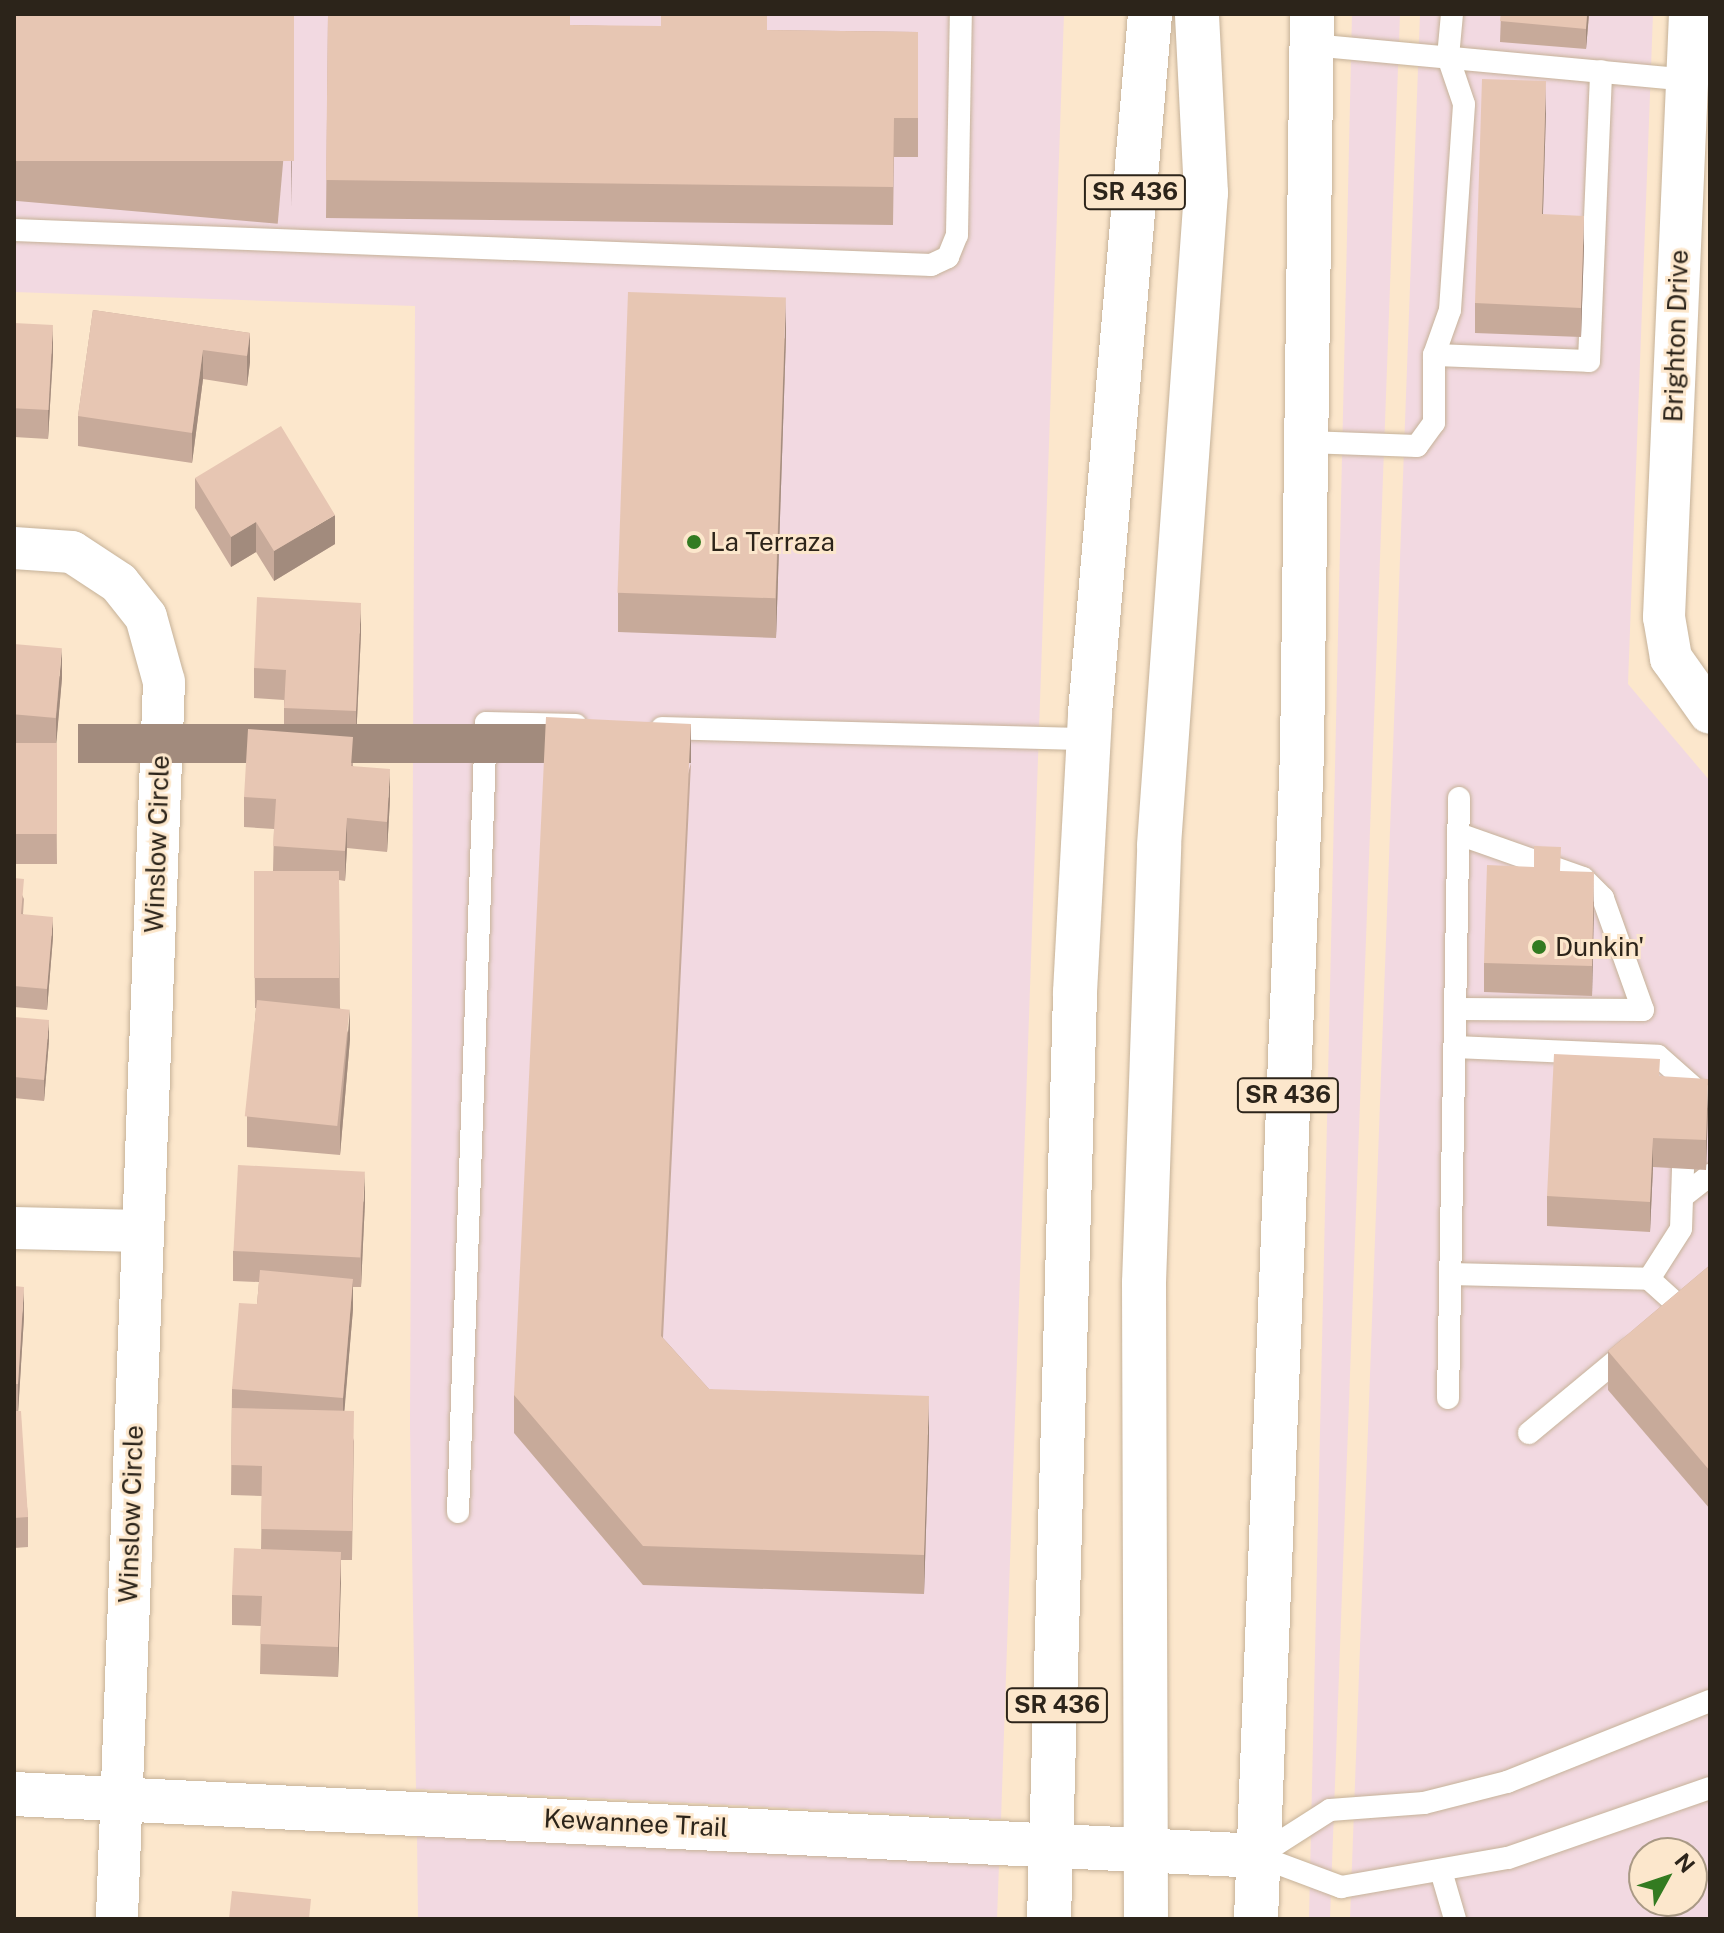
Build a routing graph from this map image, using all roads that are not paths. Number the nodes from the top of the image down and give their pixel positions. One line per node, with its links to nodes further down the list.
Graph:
1 (961, 14): 11 (lane)
2 (1150, 14): 18 (main road, SR 436)
3 (1197, 14): 47 (main road)
4 (1452, 14): 7 (lane)
5 (1690, 14): 9 (street, Brighton Drive)
6 (1312, 30): 7 (lane); 13 (main road, SR 436)
7 (1448, 57): 8 (lane); 12 (lane)
8 (1601, 71): 9 (lane); 12 (lane)
9 (1686, 80): 10 (street, Brighton Drive)
10 (1696, 187): 15 (street, Brighton Drive)
11 (14, 230)
12 (1434, 355): 13 (lane)
13 (1307, 442): 48 (main road, SR 436)
14 (14, 548): 34 (street, Winslow Circle)
15 (1710, 713)
16 (596, 726): 41 (lane)
17 (642, 727): 18 (lane)
18 (1089, 739): 46 (main road, SR 436)
19 (1459, 798): 20 (lane)
20 (1459, 834): 21 (lane); 25 (lane)
21 (1500, 845): 22 (lane); 24 (lane)
22 (1534, 887)
23 (1561, 888): 24 (lane)
24 (1603, 898): 25 (lane)
25 (1456, 1009): 26 (lane)
26 (1455, 1047): 27 (lane); 35 (lane)
27 (1684, 1078): 28 (lane); 29 (lane)
28 (1710, 1102)
29 (1682, 1107)
30 (1683, 1168): 32 (lane)
31 (1710, 1175): 32 (lane)
32 (1682, 1197): 36 (lane)
33 (14, 1228): 34 (street)
34 (141, 1231): 45 (street, Winslow Circle)
35 (1450, 1274): 36 (lane); 39 (lane)
36 (1649, 1279): 38 (lane)
37 (1700, 1291): 38 (lane)
38 (1680, 1307): 40 (lane)
39 (1448, 1398)
40 (1529, 1433)
41 (458, 1512)
42 (1710, 1701): 48 (lane)
43 (1710, 1788): 49 (lane)
44 (14, 1794): 45 (main road, Kewannee Trail)
45 (122, 1797): 46 (main road, Kewannee Trail); 50 (street, Winslow Circle)
46 (1053, 1845): 47 (main road, Kewannee Trail); 51 (main road, SR 436)
47 (1148, 1850): 48 (main road, Kewannee Trail); 52 (main road)
48 (1258, 1856): 49 (lane); 53 (main road, SR 436)
49 (1441, 1871): 54 (lane)
50 (117, 1919)
51 (1049, 1919)
52 (1146, 1919)
53 (1256, 1919)
54 (1455, 1919)

